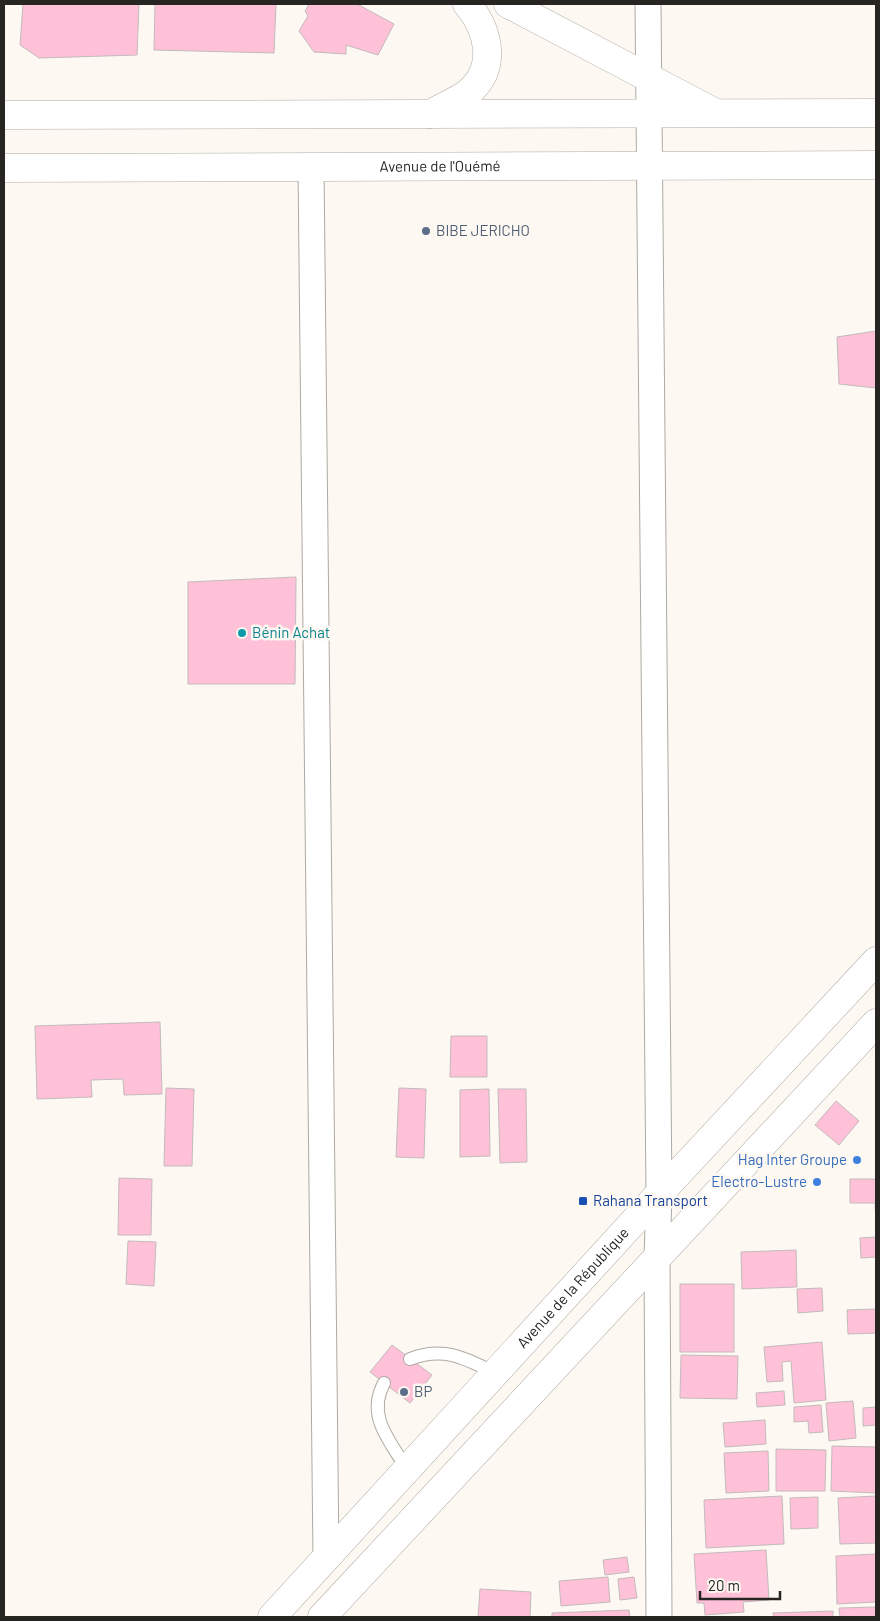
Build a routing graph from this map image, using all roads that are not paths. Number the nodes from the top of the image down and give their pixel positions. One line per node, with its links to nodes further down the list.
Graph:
1 (467, 4): 7 (main road)
2 (508, 4): 4 (main road)
3 (648, 4): 4 (street)
4 (648, 78): 5 (main road); 8 (street)
5 (717, 113): 6 (main road); 8 (main road)
6 (876, 113)
7 (429, 114): 8 (main road); 9 (main road)
8 (650, 114): 11 (street)
9 (4, 115)
10 (876, 165): 11 (main road, Avenue de l'Ouémé)
11 (650, 166): 12 (main road, Avenue de l'Ouémé); 16 (street)
12 (311, 167): 13 (main road, Avenue de l'Ouémé); 22 (street)
13 (4, 168)
14 (876, 961): 16 (main road, Avenue de la République)
15 (876, 1023): 17 (main road)
16 (658, 1194): 17 (street); 19 (main road, Avenue de la République)
17 (657, 1258): 24 (main road); 25 (street)
18 (410, 1359): 19 (lane)
19 (494, 1373): 21 (main road, Avenue de la République)
20 (384, 1383): 21 (lane)
21 (407, 1469): 22 (main road, Avenue de la République)
22 (326, 1558): 23 (main road, Avenue de la République)
23 (272, 1617)
24 (322, 1617)
25 (659, 1617)

